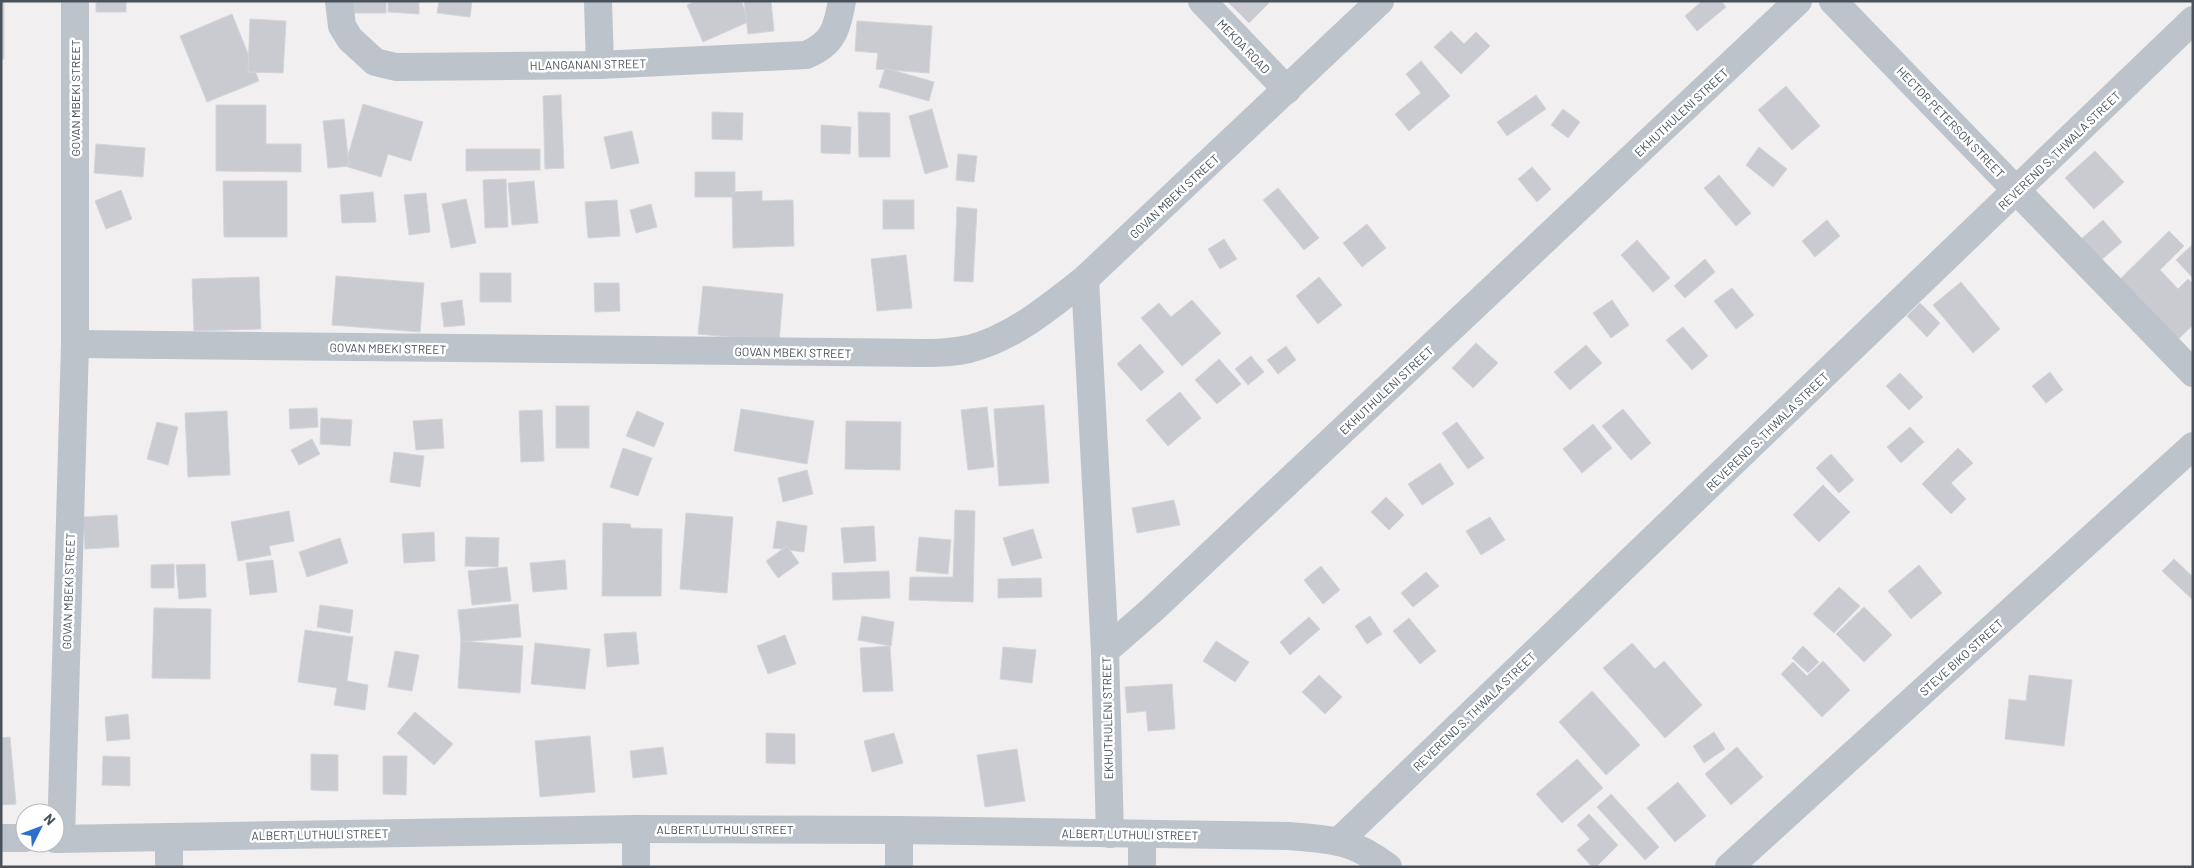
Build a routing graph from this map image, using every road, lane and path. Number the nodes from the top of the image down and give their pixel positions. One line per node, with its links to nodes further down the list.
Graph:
1 (76, 1): 14 (street, GOVAN MBEKI STREET)
2 (339, 1): 10 (street, HLANGANANI STREET)
3 (598, 1): 10 (street)
4 (842, 1): 10 (street, HLANGANANI STREET)
5 (1202, 1): 11 (street, MEKDA ROAD)
6 (1380, 1): 11 (street, GOVAN MBEKI STREET)
7 (1798, 1): 17 (street, EKHUTHULENI STREET)
8 (1833, 1): 12 (street, HECTOR PETERSON STREET)
9 (2193, 20): 12 (street, REVEREND S. THWALA STREET)
10 (600, 65)
11 (1287, 90): 13 (street, GOVAN MBEKI STREET)
12 (2018, 190): 15 (street, HECTOR PETERSON STREET); 27 (street, REVEREND S. THWALA STREET)
13 (1085, 280): 14 (street, GOVAN MBEKI STREET); 17 (street)
14 (75, 344): 18 (street, GOVAN MBEKI STREET)
15 (2193, 373)
16 (2193, 446): 33 (street, STEVE BIKO STREET)
17 (1105, 651): 21 (street, EKHUTHULENI STREET)
18 (59, 803)
19 (636, 829): 20 (street, ALBERT LUTHULI STREET); 23 (street, ALBERT LUTHULI STREET); 29 (street)
20 (899, 830): 21 (street, ALBERT LUTHULI STREET); 30 (street)
21 (1110, 834): 22 (street, ALBERT LUTHULI STREET)
22 (1142, 834): 27 (street, ALBERT LUTHULI STREET); 31 (street)
23 (169, 837): 26 (street, ALBERT LUTHULI STREET); 28 (street)
24 (1, 838): 25 (street)
25 (15, 838)
26 (65, 838)
27 (1339, 841): 32 (street, ALBERT LUTHULI STREET)
28 (169, 867)
29 (636, 867)
30 (899, 867)
31 (1142, 867)
32 (1388, 867)
33 (1729, 867)

